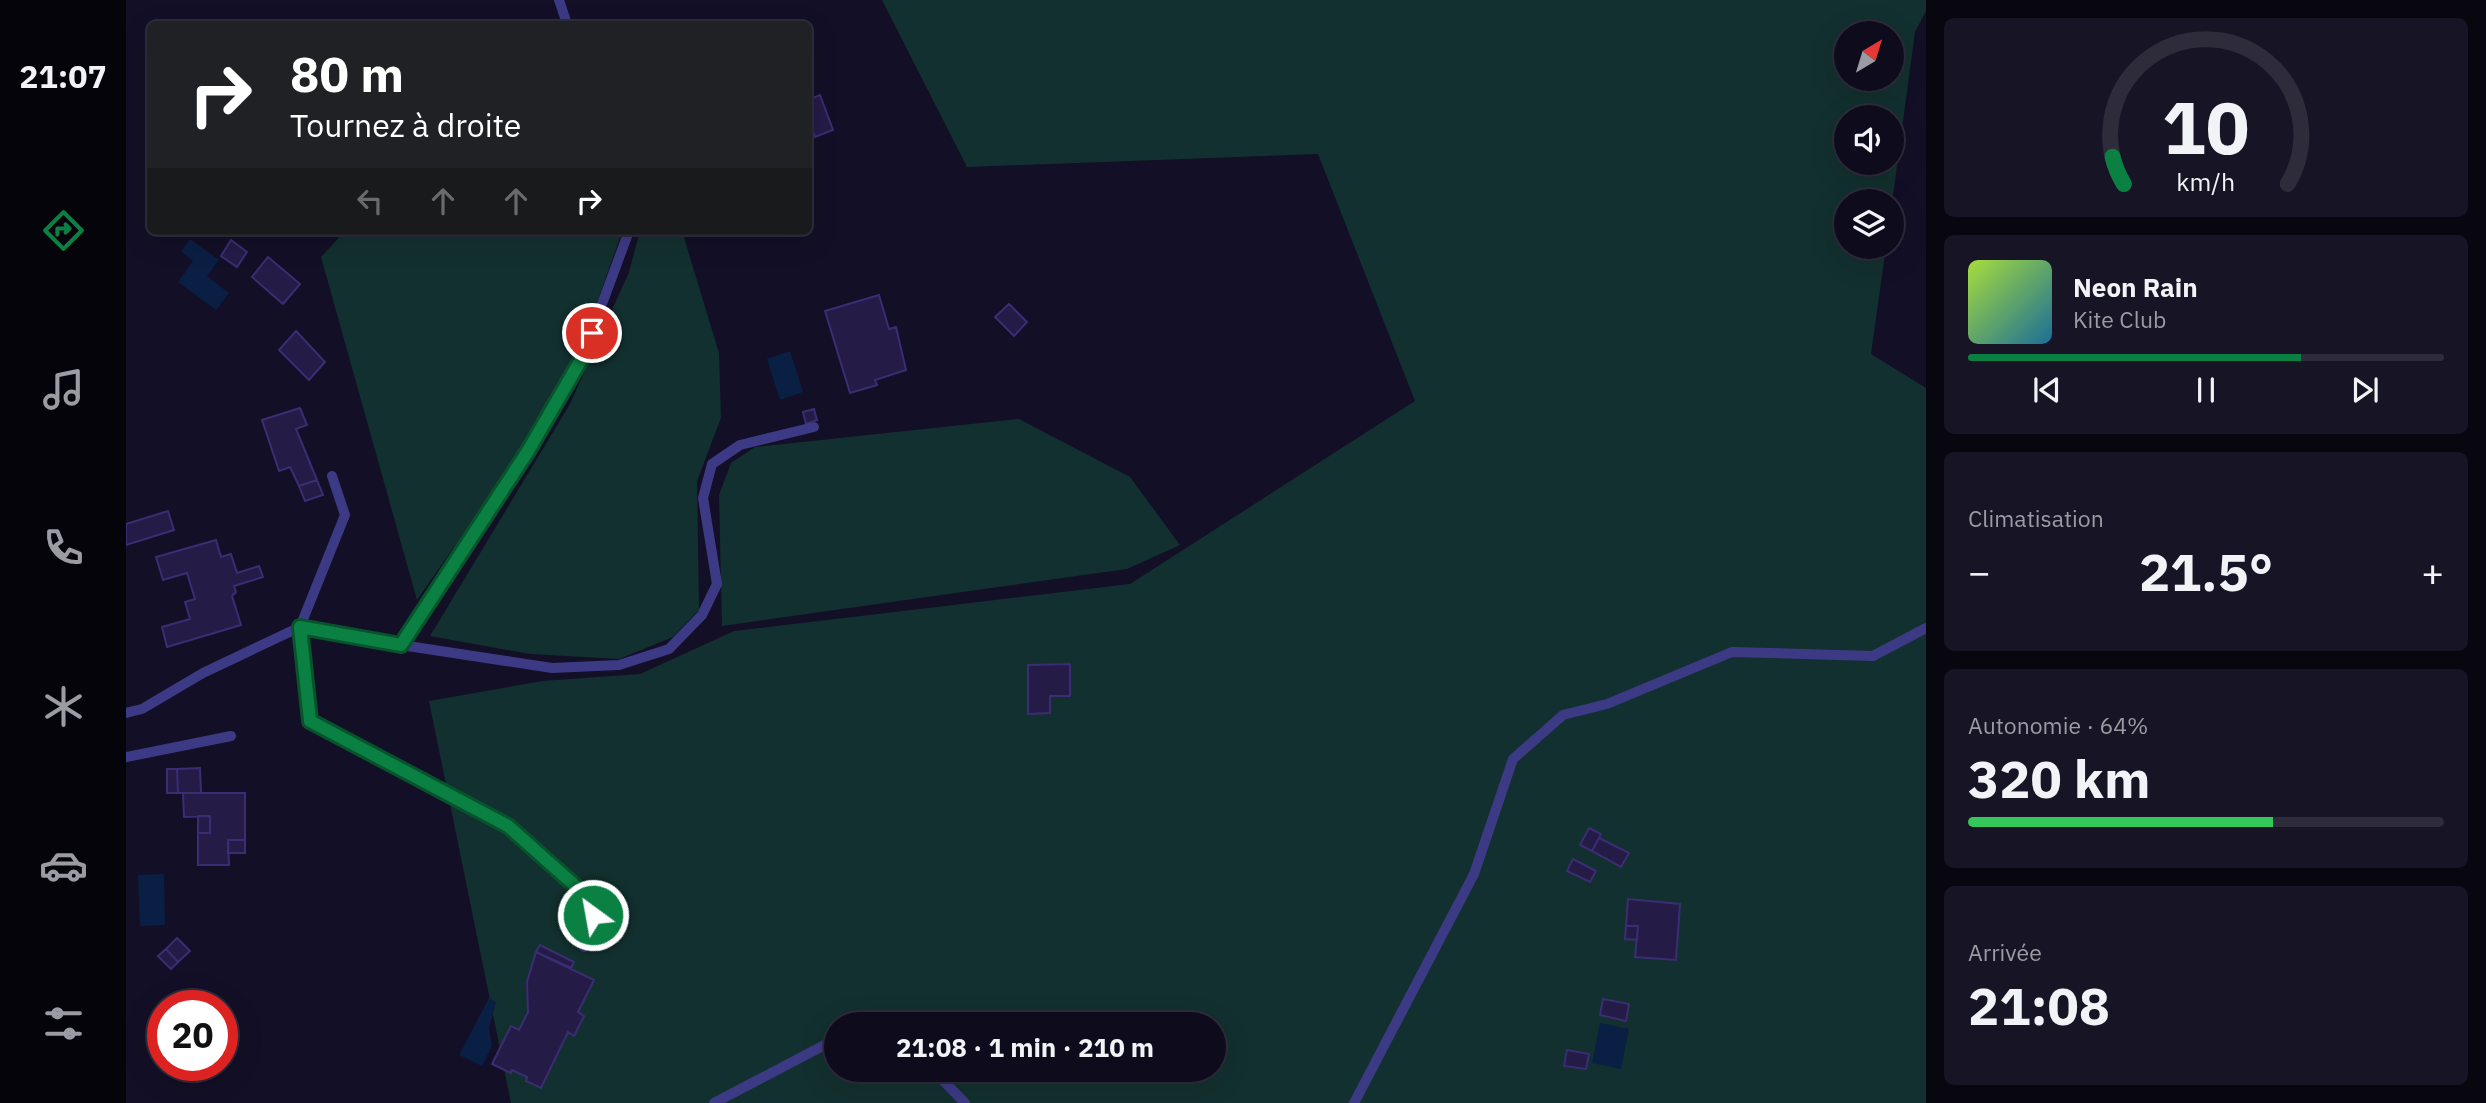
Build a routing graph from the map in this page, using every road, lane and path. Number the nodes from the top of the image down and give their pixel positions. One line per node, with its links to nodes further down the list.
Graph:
1 (559, 0): 2 (lane)
2 (566, 21)
3 (628, 235): 8 (lane)
4 (814, 427): 8 (lane)
5 (332, 476): 6 (lane)
6 (300, 627): 8 (lane); 9 (lane); 12 (lane)
7 (1926, 628): 17 (lane)
8 (401, 645)
9 (126, 713)
10 (231, 736): 11 (lane)
11 (126, 757)
12 (584, 947)
13 (824, 1045): 15 (lane)
14 (945, 1082): 16 (lane)
15 (714, 1103)
16 (965, 1103)
17 (1354, 1103)

